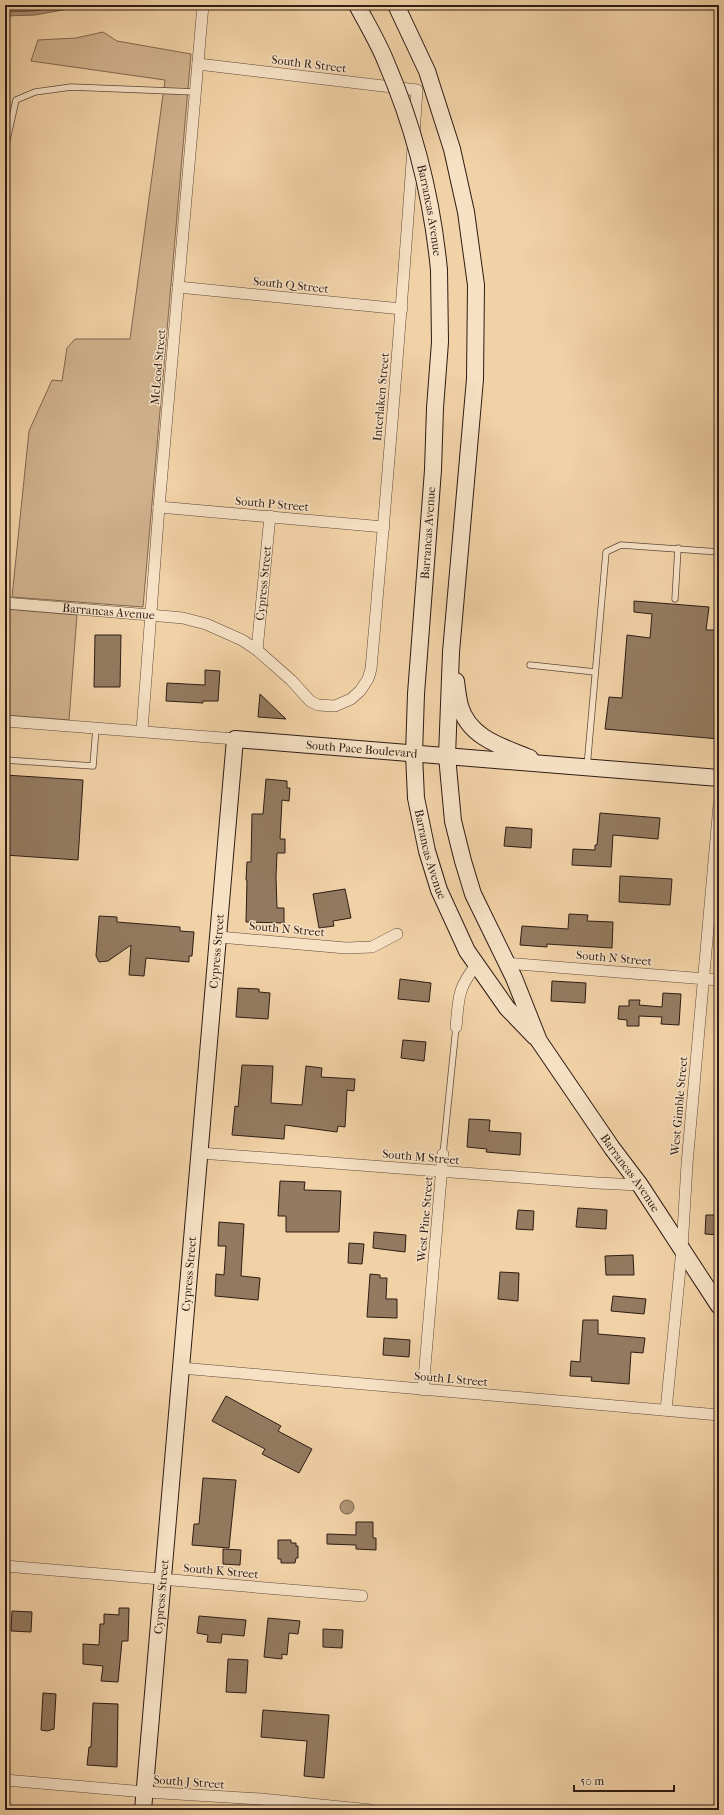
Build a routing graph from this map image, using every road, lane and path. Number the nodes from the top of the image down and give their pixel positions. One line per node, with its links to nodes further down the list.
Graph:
1 (203, 5): 4 (street, McLeod Street)
2 (357, 5): 27 (main road, Barrancas Avenue, bridge)
3 (396, 5): 19 (main road, Barrancas Avenue)
4 (198, 64): 5 (street, South R Street); 6 (street, McLeod Street)
5 (417, 90): 9 (street, Interlaken Street)
6 (196, 92): 7 (lane); 8 (street, McLeod Street)
7 (5, 149)
8 (178, 287): 9 (street, South Q Street); 10 (street, McLeod Street)
9 (402, 310): 12 (street, Interlaken Street)
10 (159, 507): 11 (street, South P Street); 17 (street, McLeod Street)
11 (270, 516): 12 (street, South P Street); 18 (street, Cypress Street)
12 (384, 527): 22 (street, Interlaken Street)
13 (678, 548): 14 (lane); 15 (lane); 21 (lane)
14 (719, 552)
15 (675, 599)
16 (5, 603): 17 (street, Barrancas Avenue)
17 (150, 615): 18 (street, Barrancas Avenue); 25 (street, McLeod Street)
18 (257, 650): 22 (street, Barrancas Avenue)
19 (451, 652): 28 (main road, Barrancas Avenue); 30 (main road)
20 (530, 665): 21 (lane)
21 (596, 672): 31 (lane)
22 (351, 699)
23 (5, 722): 24 (street, South Pace Boulevard)
24 (96, 728): 25 (street, South Pace Boulevard); 29 (lane)
25 (142, 731): 26 (street, South Pace Boulevard)
26 (236, 738): 27 (main road, South Pace Boulevard); 35 (main road, Cypress Street)
27 (414, 754): 28 (main road, South Pace Boulevard); 37 (main road, Barrancas Avenue)
28 (446, 756): 30 (main road, South Pace Boulevard); 36 (main road, Barrancas Avenue)
29 (5, 760)
30 (545, 764): 31 (main road, South Pace Boulevard)
31 (587, 767): 32 (main road, South Pace Boulevard)
32 (719, 778)
33 (719, 805): 38 (street, West Gimble Street)
34 (397, 934): 35 (street, South N Street)
35 (219, 937): 42 (main road, Cypress Street)
36 (506, 963): 38 (street, South N Street); 41 (main road, Barrancas Avenue)
37 (476, 965): 40 (street); 41 (main road, Barrancas Avenue)
38 (702, 978): 39 (street, South N Street); 46 (street, West Gimble Street)
39 (719, 980)
40 (456, 1027): 43 (lane, West Pine Street)
41 (539, 1040): 45 (main road, Barrancas Avenue)
42 (200, 1154): 44 (street, South M Street); 48 (main road, Cypress Street)
43 (443, 1154): 44 (street, West Pine Street)
44 (442, 1171): 45 (street, South M Street); 49 (street, West Pine Street)
45 (640, 1185): 46 (main road, Barrancas Avenue)
46 (682, 1249): 47 (main road, Barrancas Avenue); 50 (street, West Gimble Street)
47 (719, 1306)
48 (181, 1368): 49 (street, South L Street); 53 (main road, Cypress Street)
49 (423, 1390): 50 (street, South L Street)
50 (666, 1410): 51 (street, South L Street)
51 (719, 1415)
52 (5, 1566): 53 (street, South K Street)
53 (163, 1580): 54 (street, South K Street); 56 (main road, Cypress Street)
54 (362, 1596)
55 (5, 1780): 56 (street, South J Street)
56 (145, 1792): 57 (main road, Cypress Street); 58 (street, South J Street)
57 (143, 1810)
58 (371, 1810)

